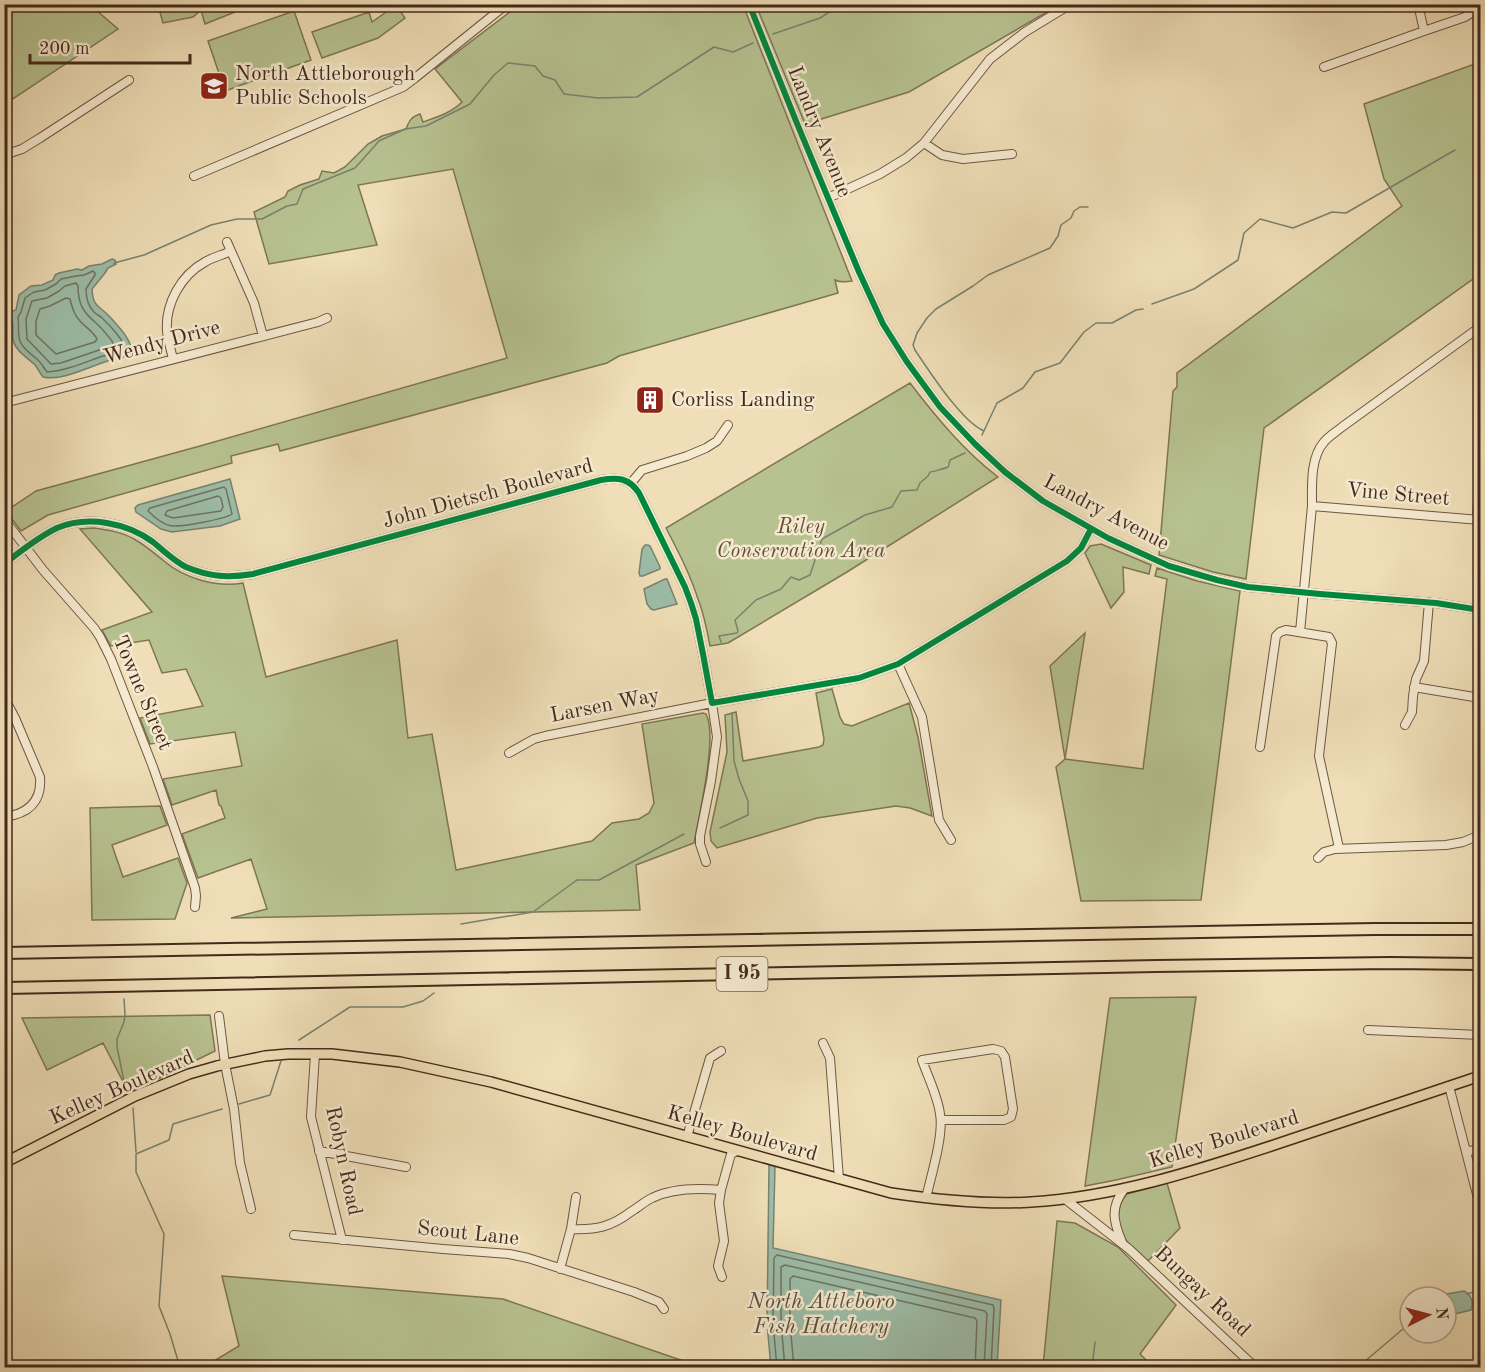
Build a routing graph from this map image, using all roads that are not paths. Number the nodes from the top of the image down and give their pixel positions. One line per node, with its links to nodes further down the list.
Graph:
1 (507, 4): 12 (street)
2 (749, 4): 13 (street, Landry Avenue)
3 (1071, 4): 9 (street)
4 (1418, 4): 6 (street)
5 (1480, 7): 6 (street)
6 (1424, 30): 7 (street)
7 (1324, 67)
8 (129, 80): 11 (street)
9 (924, 143): 10 (street); 13 (street)
10 (1012, 154)
11 (4, 155)
12 (194, 176)
13 (828, 198): 27 (street, Landry Avenue)
14 (227, 242): 15 (street)
15 (231, 251): 18 (street); 19 (street)
16 (327, 318): 18 (street, Wendy Drive)
17 (1480, 327): 24 (street)
18 (263, 336): 19 (street, Wendy Drive)
19 (172, 359): 20 (street, Wendy Drive)
20 (4, 403)
21 (728, 424): 23 (street)
22 (1480, 469): 26 (street)
23 (631, 483): 28 (street, John Dietsch Boulevard); 38 (street)
24 (1312, 506): 26 (street, Vine Street); 30 (street)
25 (4, 519): 28 (street, Towne Street)
26 (1479, 520)
27 (1091, 529): 30 (street, Landry Avenue); 34 (street)
28 (26, 547): 29 (street, John Dietsch Boulevard); 48 (street, Towne Street)
29 (4, 564)
30 (1304, 592): 31 (street, Landry Avenue); 33 (street)
31 (1429, 602): 32 (street, Landry Avenue); 35 (street)
32 (1480, 610)
33 (1300, 632): 40 (street); 45 (street)
34 (898, 664): 38 (street); 44 (street)
35 (1414, 687): 36 (street); 39 (street)
36 (1474, 696)
37 (4, 697): 42 (street)
38 (712, 703): 41 (street, Larsen Way); 47 (street)
39 (1405, 725)
40 (1260, 747)
41 (509, 753)
42 (4, 817)
43 (1480, 835): 45 (street)
44 (951, 840)
45 (1338, 848): 46 (street)
46 (1318, 858)
47 (706, 862)
48 (195, 907)
49 (1480, 929): 50 (highway, I 95)
50 (4, 953)
51 (1480, 964): 52 (highway, I 95)
52 (4, 988)
53 (219, 1016): 59 (street)
54 (1368, 1030): 55 (street)
55 (1480, 1035)
56 (823, 1043): 70 (street)
57 (721, 1051): 63 (street)
58 (315, 1053): 59 (main road, Kelley Boulevard); 63 (main road, Kelley Boulevard); 65 (street, Robyn Road)
59 (225, 1064): 68 (main road, Kelley Boulevard); 77 (street)
60 (1480, 1076): 61 (main road, Kelley Boulevard)
61 (1449, 1086): 67 (street); 71 (main road, Kelley Boulevard)
62 (941, 1120): 62 (street); 74 (street)
63 (687, 1137): 66 (main road, Kelley Boulevard)
64 (1480, 1150): 67 (street)
65 (319, 1151): 69 (street); 80 (street, Robyn Road)
66 (737, 1151): 70 (main road, Kelley Boulevard); 72 (street)
67 (1466, 1151): 76 (street)
68 (4, 1163)
69 (406, 1167)
70 (839, 1179): 74 (main road, Kelley Boulevard)
71 (1125, 1188): 75 (main road, Kelley Boulevard); 81 (street, Bungay Road)
72 (721, 1190): 78 (street); 83 (street)
73 (576, 1197): 78 (street)
74 (926, 1198): 75 (main road, Kelley Boulevard)
75 (1065, 1199): 81 (street, Bungay Road)
76 (1480, 1206)
77 (251, 1209)
78 (571, 1228): 82 (street)
79 (294, 1235): 80 (street, Scout Lane)
80 (342, 1240): 82 (street, Scout Lane)
81 (1123, 1244): 85 (street, Bungay Road)
82 (560, 1269): 84 (street, Scout Lane)
83 (722, 1277)
84 (664, 1309)
85 (1256, 1368)

